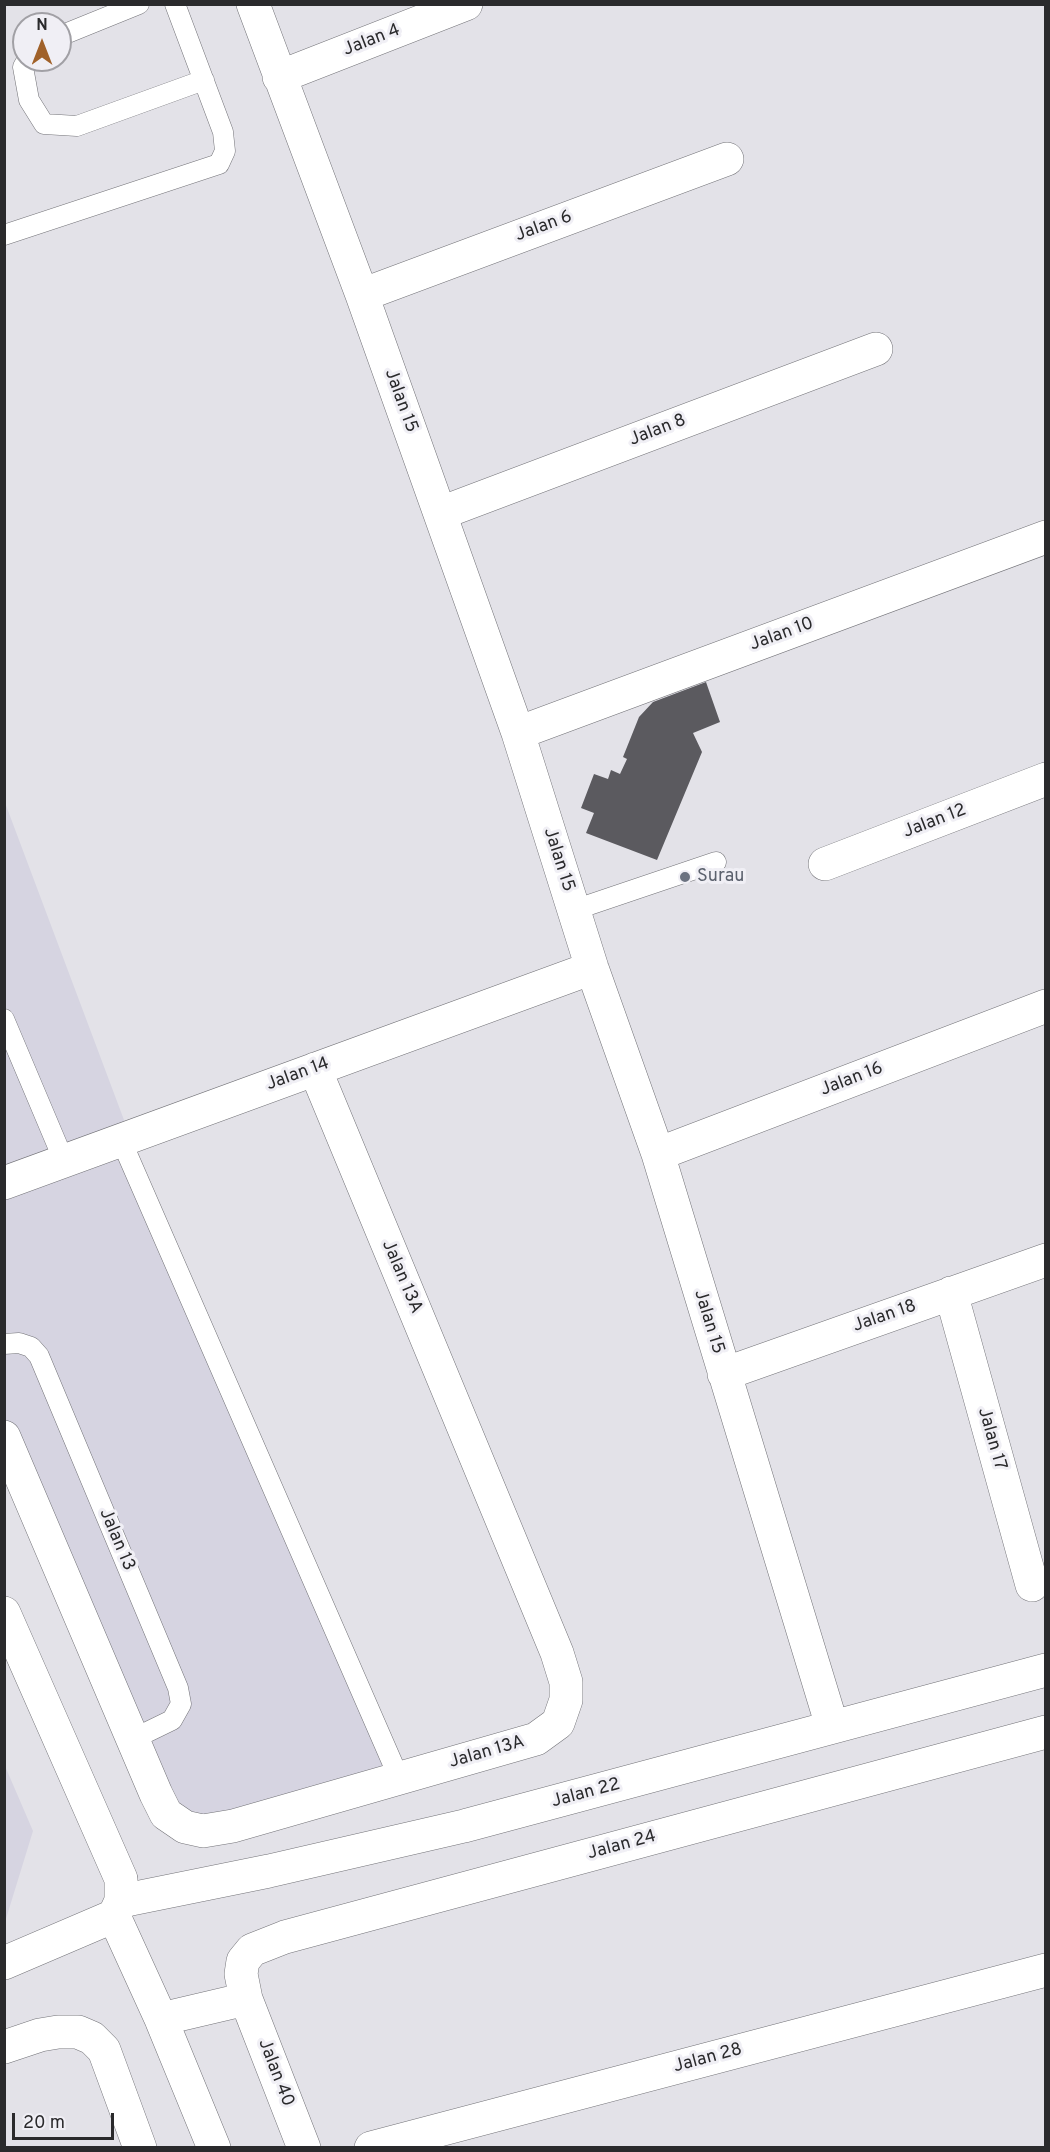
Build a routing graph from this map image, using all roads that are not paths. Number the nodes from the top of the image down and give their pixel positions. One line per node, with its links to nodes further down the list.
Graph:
1 (139, 4): 5 (lane)
2 (176, 4): 8 (lane)
3 (253, 4): 7 (street, Jalan 15)
4 (466, 4): 7 (street, Jalan 4)
5 (72, 31)
6 (24, 72): 8 (lane)
7 (279, 77): 11 (street, Jalan 15)
8 (204, 80): 10 (lane)
9 (727, 159): 11 (street, Jalan 6)
10 (4, 235)
11 (362, 295): 13 (street, Jalan 15)
12 (876, 349): 13 (street, Jalan 8)
13 (441, 513): 15 (street, Jalan 15)
14 (1046, 537): 15 (street, Jalan 10)
15 (518, 733): 19 (street, Jalan 15)
16 (1046, 779): 18 (street, Jalan 12)
17 (716, 862): 19 (lane)
18 (825, 864)
19 (574, 910): 20 (street, Jalan 15)
20 (592, 968): 23 (street, Jalan 14); 25 (street, Jalan 15)
21 (1046, 1006): 25 (street, Jalan 16)
22 (4, 1019): 26 (lane)
23 (315, 1069): 24 (street, Jalan 14); 39 (street, Jalan 13A)
24 (122, 1140): 26 (street, Jalan 14); 39 (lane)
25 (658, 1154): 31 (street, Jalan 15)
26 (64, 1161): 27 (street, Jalan 14)
27 (4, 1183)
28 (1046, 1260): 29 (street, Jalan 18)
29 (951, 1293): 31 (street, Jalan 18); 33 (street, Jalan 17)
30 (4, 1344): 38 (lane, Jalan 13)
31 (724, 1374): 36 (street, Jalan 15)
32 (4, 1437): 38 (street, Jalan 13A)
33 (1032, 1585)
34 (4, 1613): 40 (street)
35 (1046, 1670): 36 (street, Jalan 22)
36 (832, 1726): 40 (street, Jalan 22)
37 (1046, 1732): 43 (street, Jalan 24)
38 (133, 1738): 39 (street, Jalan 13A)
39 (399, 1778)
40 (118, 1909): 41 (street, Jalan 22); 44 (street)
41 (4, 1963)
42 (1046, 1970): 49 (street, Jalan 28)
43 (246, 2000): 44 (street); 48 (street, Jalan 40)
44 (161, 2019): 47 (street)
45 (4, 2047): 46 (street)
46 (140, 2148)
47 (214, 2148)
48 (304, 2148)
49 (371, 2148)

